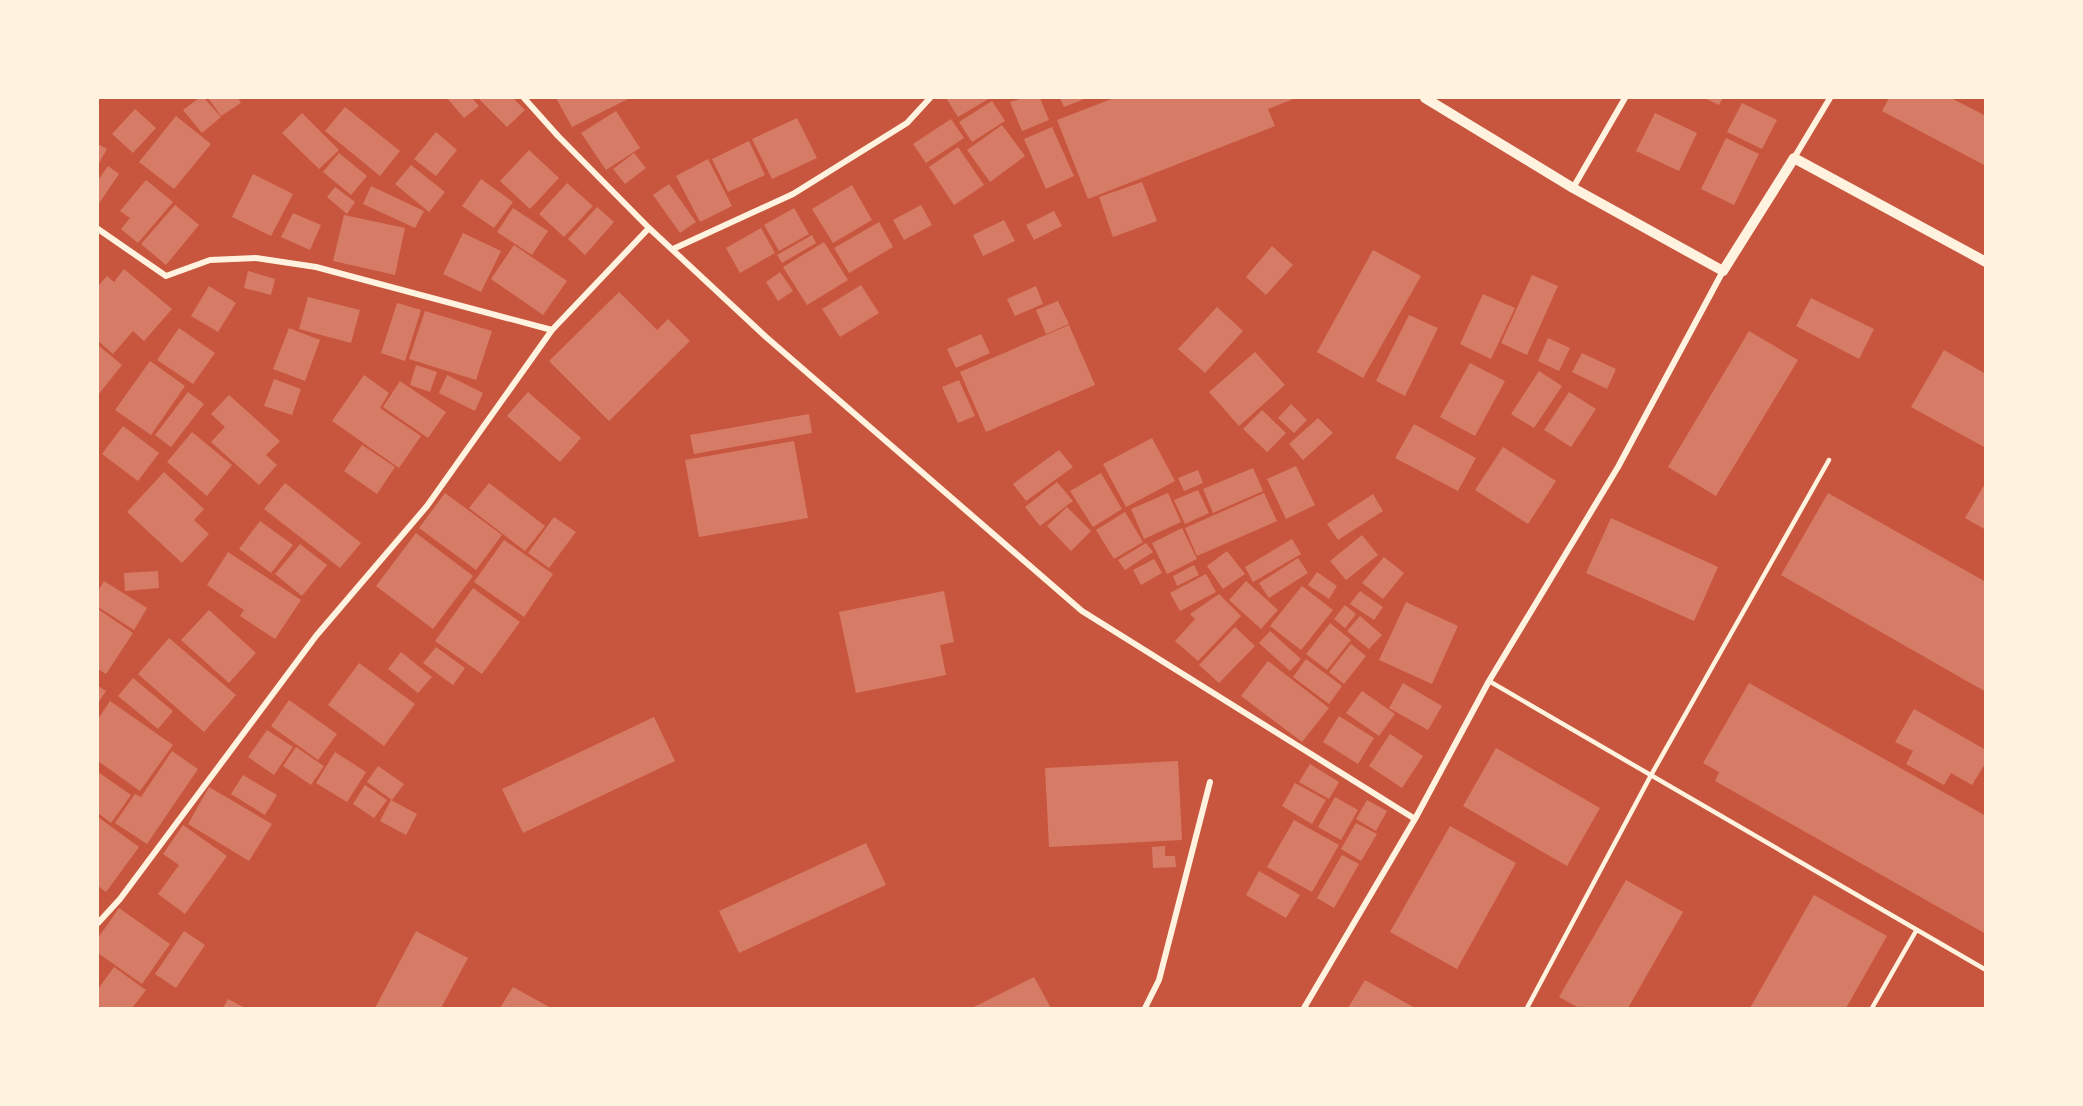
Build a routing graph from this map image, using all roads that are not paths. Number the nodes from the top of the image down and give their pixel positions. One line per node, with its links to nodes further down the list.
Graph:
1 (524, 98): 8 (street)
2 (930, 98): 10 (street)
3 (1425, 98): 7 (street)
4 (1625, 98): 7 (street)
5 (1830, 98): 6 (street)
6 (1794, 158): 11 (street); 12 (street)
7 (1573, 188): 12 (street)
8 (649, 228): 10 (street); 13 (street)
9 (98, 229): 13 (street)
10 (673, 249): 18 (street)
11 (1986, 262)
12 (1723, 272): 15 (street)
13 (552, 330): 19 (street)
14 (1829, 460): 16 (lane)
15 (1489, 681): 16 (lane); 18 (street)
16 (1650, 777): 20 (lane); 24 (lane)
17 (1210, 782): 22 (street)
18 (1415, 819): 23 (street)
19 (98, 923)
20 (1916, 930): 21 (lane); 25 (lane)
21 (1986, 970)
22 (1145, 1008)
23 (1304, 1008)
24 (1527, 1008)
25 (1872, 1008)

